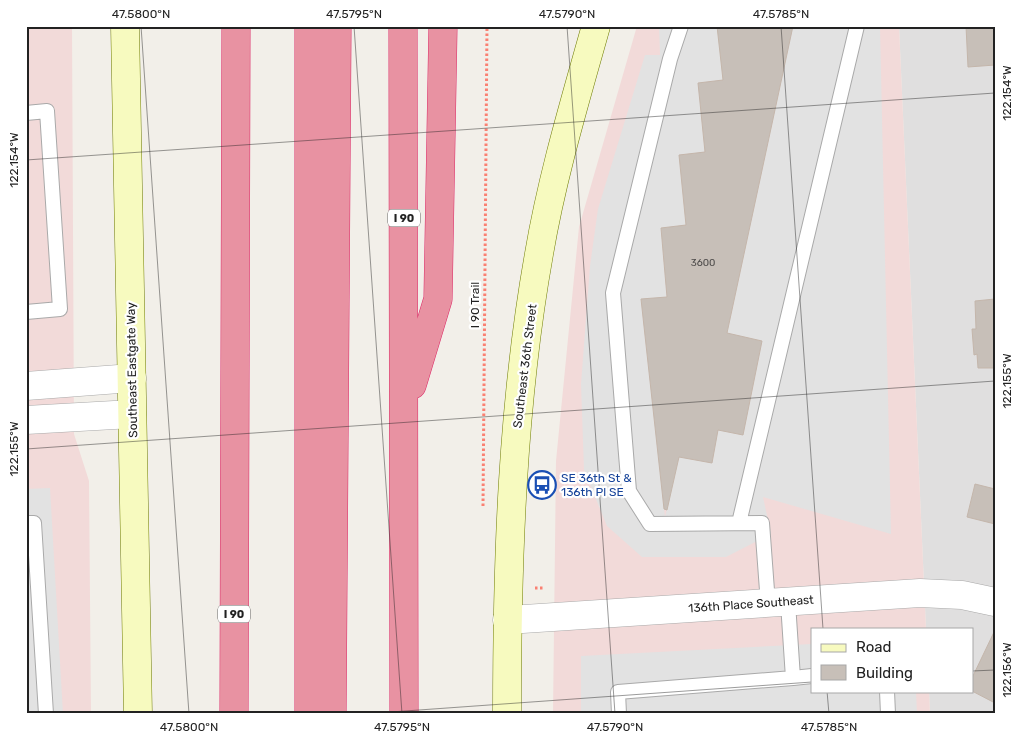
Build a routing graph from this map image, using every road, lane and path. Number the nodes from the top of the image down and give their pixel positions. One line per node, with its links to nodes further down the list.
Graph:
1 (125, 26): 13 (main road, Southeast Eastgate Way)
2 (236, 26): 29 (highway, I 90)
3 (309, 26): 30 (highway)
4 (337, 26): 31 (highway)
5 (403, 26): 15 (highway, I 90)
6 (443, 26): 15 (highway)
7 (486, 26): 18 (path, I 90 Trail)
8 (596, 26): 23 (main road, Southeast 36th Street)
9 (681, 26): 20 (lane)
10 (857, 26): 20 (lane)
11 (26, 113): 12 (lane)
12 (26, 312)
13 (132, 378): 14 (street); 16 (main road, Southeast Eastgate Way)
14 (26, 386)
15 (404, 410): 32 (highway, I 90)
16 (132, 414): 17 (street); 28 (main road, Southeast Eastgate Way)
17 (26, 420)
18 (483, 513)
19 (26, 523): 27 (lane)
20 (739, 523): 22 (lane)
21 (995, 602): 22 (street, 136th Place Southeast)
22 (778, 603): 23 (street, 136th Place Southeast); 25 (lane)
23 (507, 620): 33 (main road, Southeast 36th Street)
24 (811, 676): 25 (lane)
25 (793, 678): 34 (lane)
26 (887, 692): 35 (lane)
27 (46, 714)
28 (138, 714)
29 (234, 714)
30 (309, 714)
31 (332, 714)
32 (404, 714)
33 (507, 714)
34 (619, 714)
35 (888, 714)

